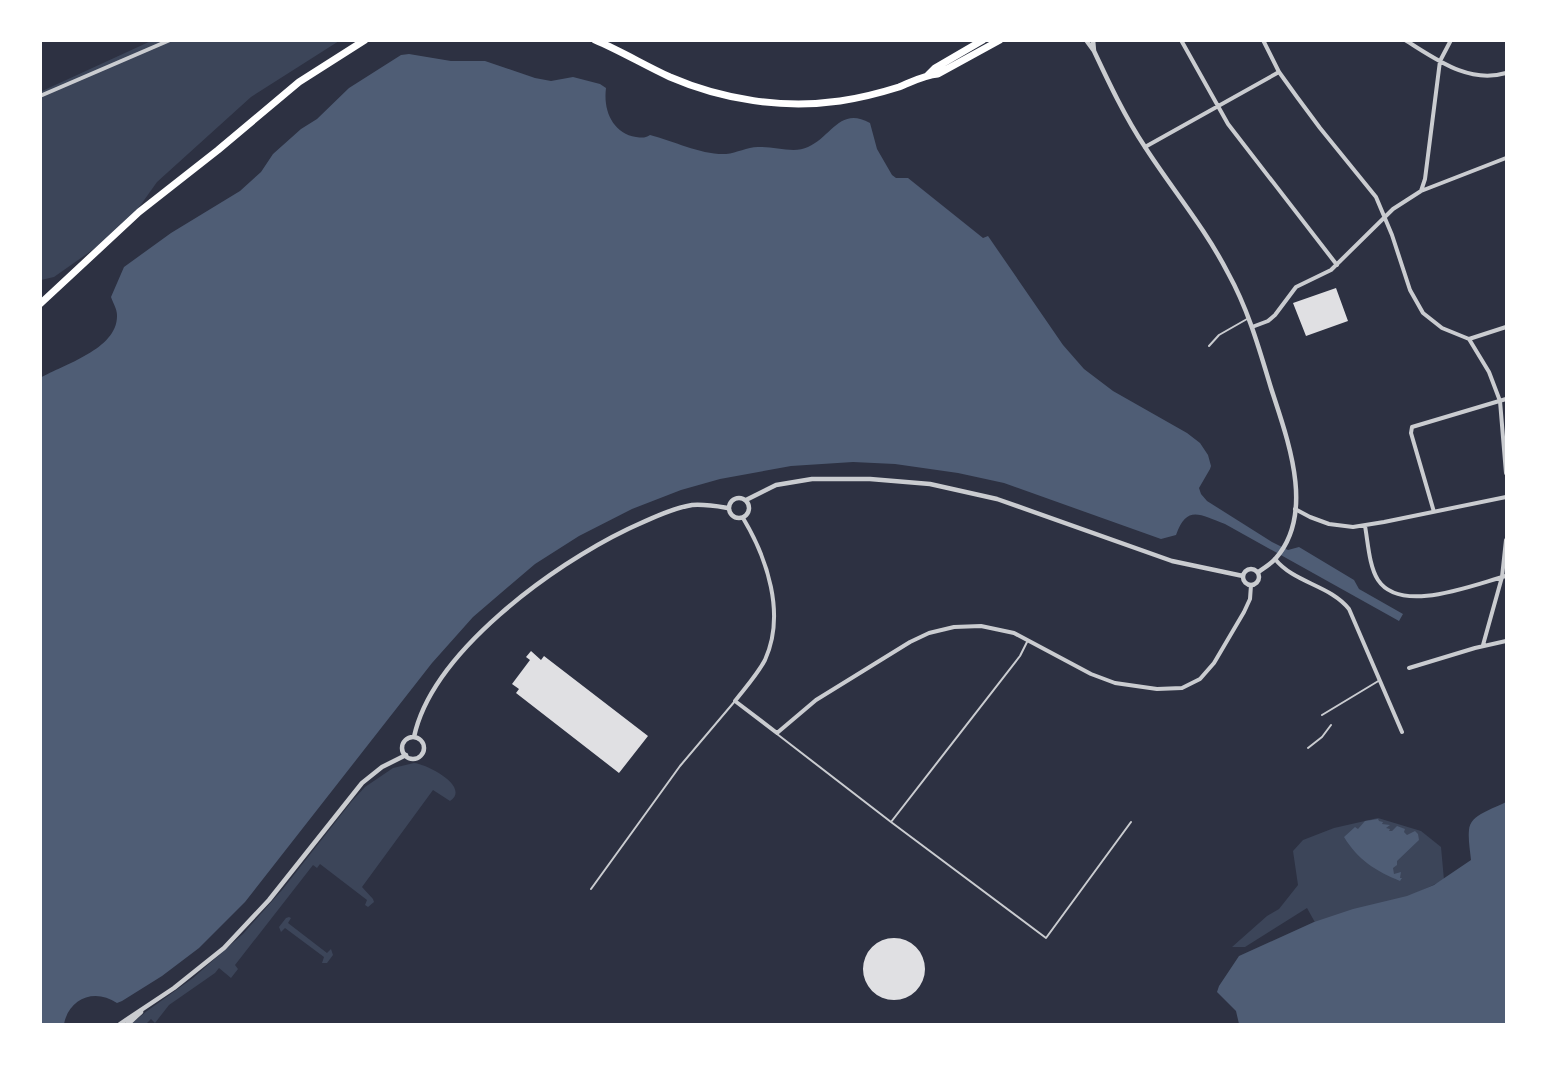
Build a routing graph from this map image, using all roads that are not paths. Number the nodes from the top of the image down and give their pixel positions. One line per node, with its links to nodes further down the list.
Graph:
1 (170, 40): 12 (street)
2 (365, 40): 25 (highway)
3 (595, 40): 17 (highway)
4 (983, 40): 17 (highway)
5 (1000, 40): 17 (highway)
6 (1086, 40): 13 (street)
7 (1093, 40): 13 (street)
8 (1181, 40): 19 (street)
9 (1263, 40): 15 (street)
10 (1405, 40): 14 (street)
11 (1451, 40): 14 (street)
12 (158, 42): 18 (street)
13 (1094, 51): 20 (street)
14 (1440, 62): 16 (street); 22 (street)
15 (1279, 72): 19 (street); 23 (street)
16 (1506, 73)
17 (928, 75)
18 (40, 96)
19 (1217, 106): 20 (street); 24 (street)
20 (1145, 147): 26 (street)
21 (1506, 158): 22 (street)
22 (1421, 191): 23 (street)
23 (1384, 216): 24 (street); 29 (street)
24 (1337, 265): 27 (street)
25 (40, 304)
26 (1249, 317): 27 (street); 30 (lane)
27 (1252, 327): 37 (street)
28 (1506, 327): 29 (street)
29 (1469, 339): 32 (street)
30 (1209, 346)
31 (1506, 399): 32 (street)
32 (1500, 401): 33 (street); 38 (street)
33 (1506, 473)
34 (1506, 497): 38 (street)
35 (746, 500): 36 (street); 39 (street); 44 (street)
36 (728, 508): 39 (street); 57 (street)
37 (1295, 509): 40 (street); 42 (street)
38 (1434, 512): 40 (street)
39 (743, 518): 52 (street)
40 (1365, 526): 45 (street)
41 (1506, 540): 45 (street)
42 (1275, 560): 43 (street); 51 (street)
43 (1258, 572): 44 (street); 46 (street)
44 (1243, 576): 46 (street)
45 (1504, 577): 49 (street)
46 (1251, 585): 47 (street)
47 (1029, 639): 56 (street); 60 (lane)
48 (1506, 641): 49 (street)
49 (1484, 645): 50 (street)
50 (1409, 668)
51 (1380, 680): 53 (lane); 55 (street)
52 (735, 701): 56 (street); 62 (lane)
53 (1322, 715)
54 (1331, 725): 58 (lane)
55 (1402, 732)
56 (777, 733): 60 (lane)
57 (414, 737): 59 (street); 59 (street)
58 (1308, 748)
59 (406, 755): 63 (street)
60 (891, 822): 61 (lane)
61 (1131, 822)
62 (591, 889)
63 (143, 1009): 64 (street); 65 (street)
64 (120, 1024)
65 (128, 1024)

